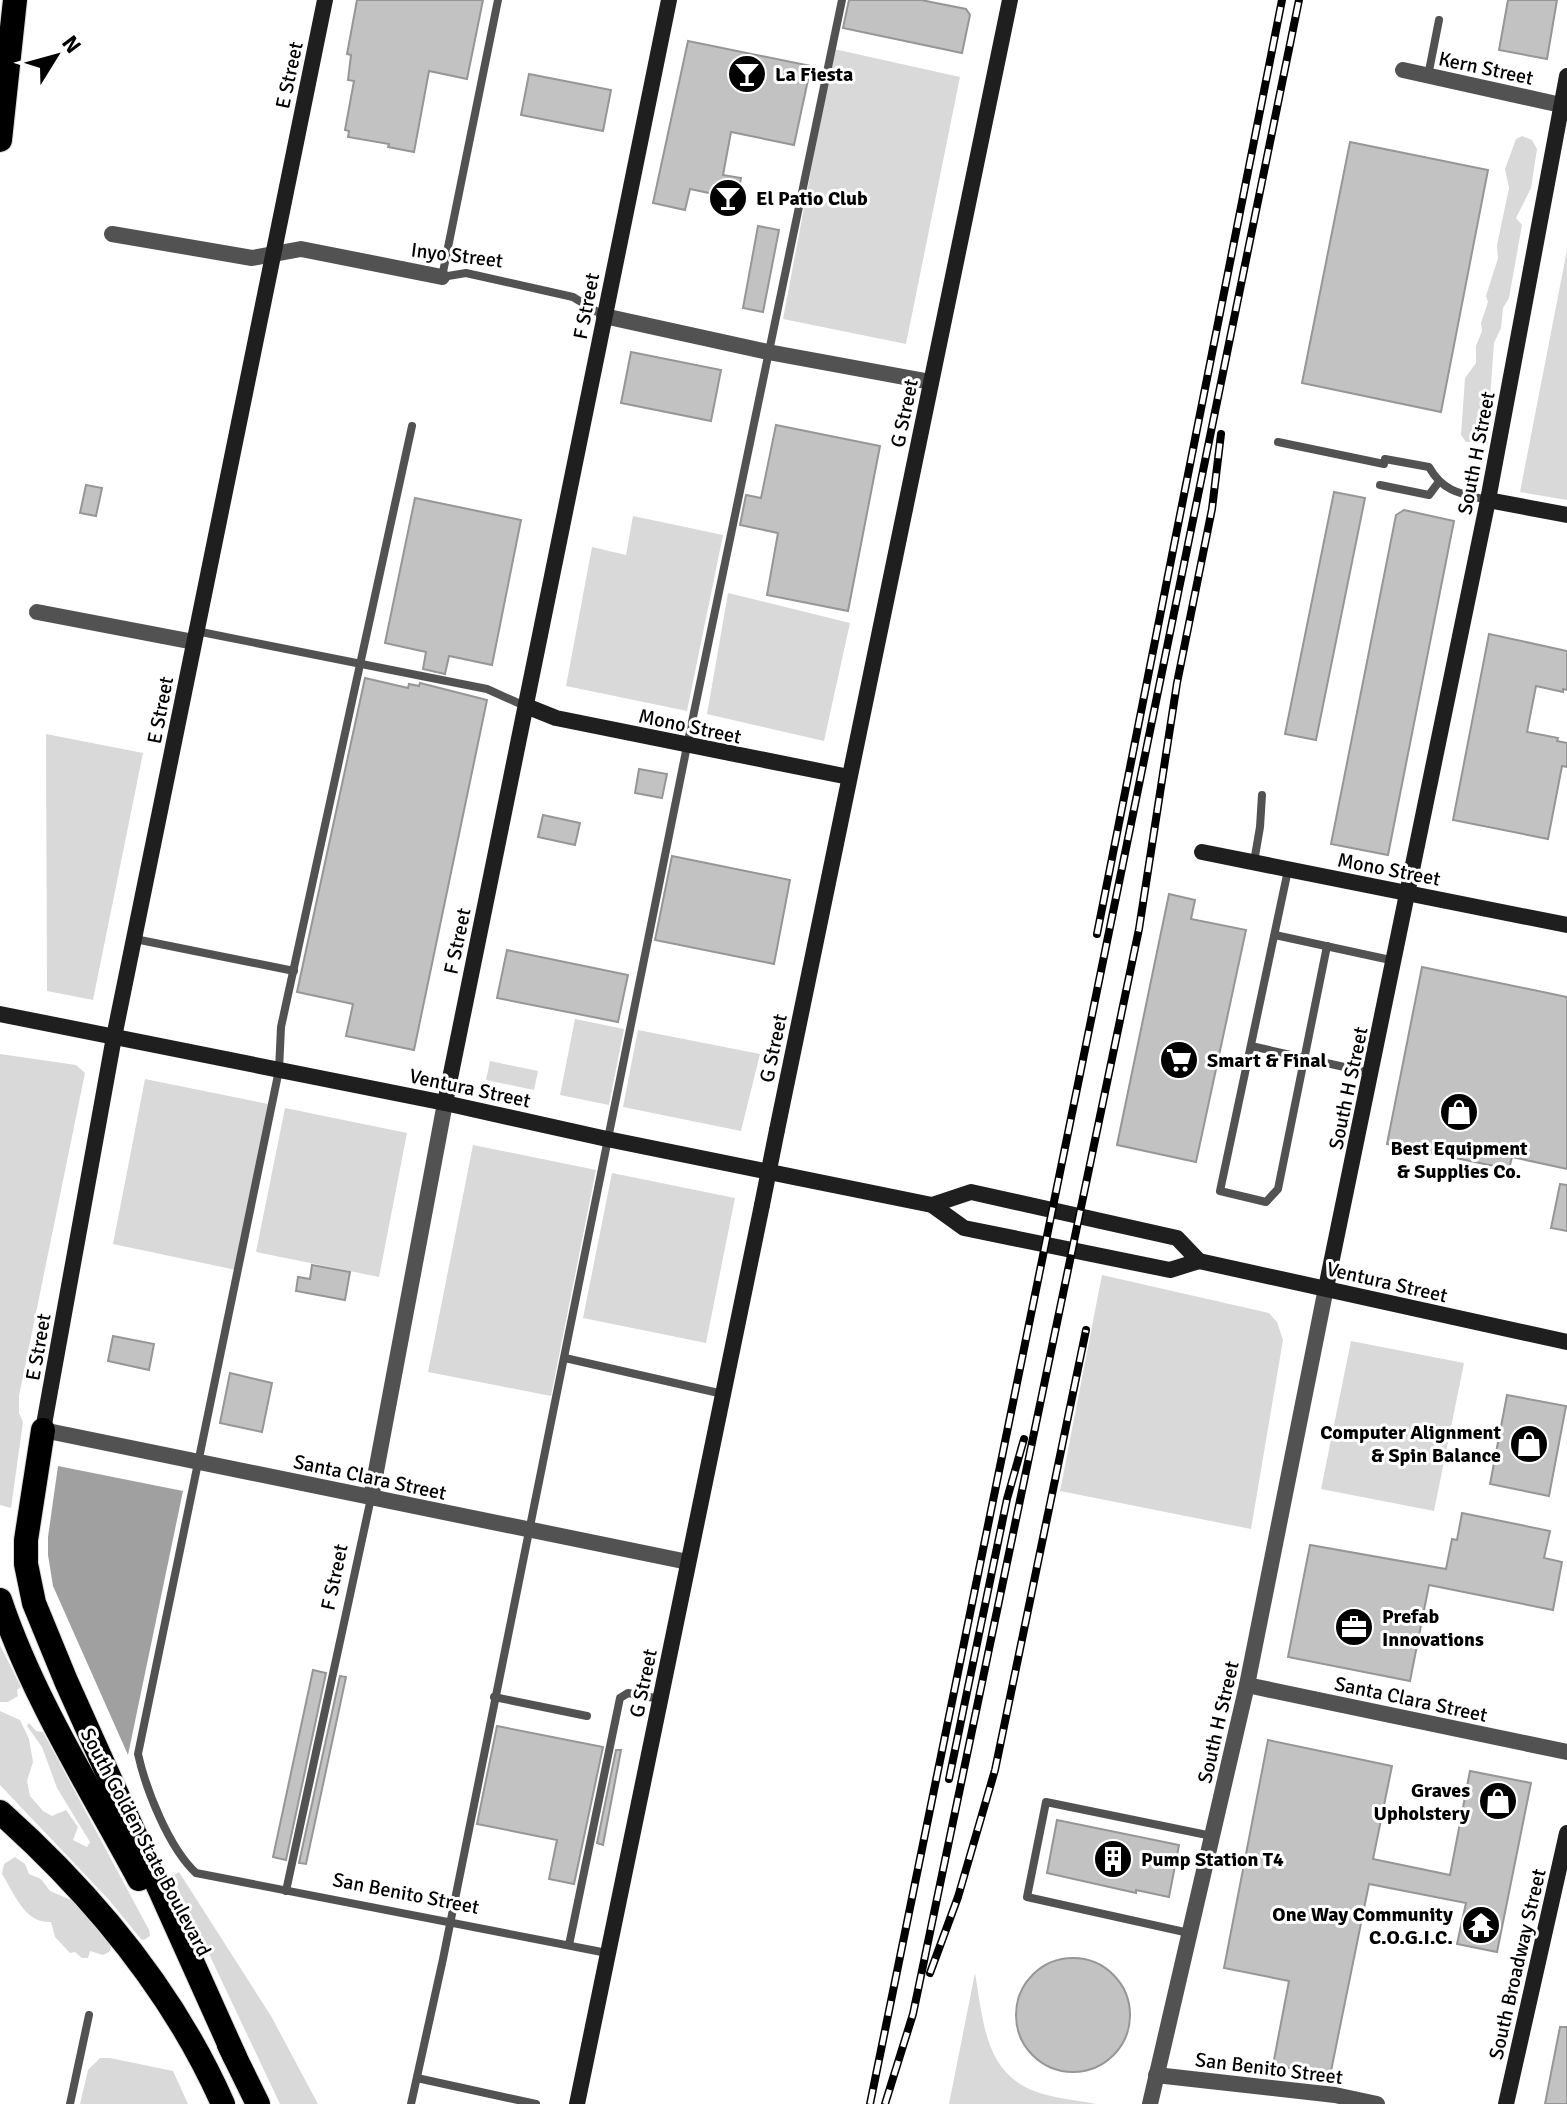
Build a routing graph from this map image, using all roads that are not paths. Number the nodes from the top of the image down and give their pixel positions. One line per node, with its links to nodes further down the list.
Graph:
1 (12, 0): 8 (highway); 13 (highway)
2 (325, 0): 15 (street, E Street)
3 (498, 0): 16 (lane)
4 (669, 0): 17 (street, F Street)
5 (842, 0): 18 (lane)
6 (1010, 0): 19 (street, G Street)
7 (1439, 20): 10 (lane)
8 (0, 48)
9 (1403, 70): 10 (street, Kern Street)
10 (1428, 76): 12 (street, Kern Street)
11 (1567, 76): 12 (street, South H Street)
12 (1561, 105): 24 (street, South H Street)
13 (0, 140)
14 (112, 234): 15 (street, Inyo Street)
15 (273, 254): 16 (street, Inyo Street); 27 (street, E Street)
16 (442, 277): 17 (lane, Inyo Street)
17 (604, 316): 18 (street, Inyo Street); 29 (street, F Street)
18 (768, 352): 19 (street, Inyo Street); 30 (lane)
19 (931, 382): 31 (street, G Street)
20 (412, 426): 28 (lane)
21 (1278, 442): 22 (lane)
22 (1438, 483): 23 (lane); 24 (lane)
23 (1380, 485)
24 (1488, 500): 25 (street); 36 (street, South H Street)
25 (1567, 515)
26 (37, 612): 27 (street)
27 (195, 636): 28 (lane); 39 (street, E Street)
28 (360, 663): 29 (lane); 42 (lane)
29 (526, 706): 30 (street, Mono Street); 49 (street, F Street)
30 (687, 746): 31 (street, Mono Street); 50 (lane)
31 (849, 777): 56 (street, G Street, bridge)
32 (1262, 795): 34 (lane)
33 (1202, 852): 34 (street, Mono Street)
34 (1254, 862): 35 (street, Mono Street)
35 (1289, 869): 36 (street, Mono Street); 38 (lane)
36 (1409, 893): 37 (street, Mono Street); 41 (street, South H Street)
37 (1567, 925)
38 (1275, 935): 40 (lane); 45 (lane)
39 (134, 939): 42 (lane); 44 (street, E Street)
40 (1327, 946): 41 (lane); 46 (lane)
41 (1395, 961): 48 (street, South H Street)
42 (294, 971): 47 (lane)
43 (0, 1014): 44 (street, Ventura Street)
44 (114, 1037): 47 (street, Ventura Street); 57 (street, E Street)
45 (1251, 1046): 46 (lane); 46 (lane)
46 (1304, 1058): 48 (lane)
47 (279, 1070): 49 (street, Ventura Street); 58 (lane)
48 (1372, 1073): 53 (street, South H Street)
49 (445, 1103): 50 (street, Ventura Street); 59 (street, F Street)
50 (607, 1139): 51 (street, Ventura Street); 55 (lane)
51 (932, 1205): 52 (street, Ventura Street); 52 (street, Ventura Street)
52 (1199, 1261): 53 (street, Ventura Street)
53 (1326, 1288): 54 (street, Ventura Street); 63 (street, South H Street)
54 (1567, 1342)
55 (565, 1358): 56 (lane); 60 (lane)
56 (723, 1394): 61 (street, G Street)
57 (43, 1430): 58 (street, Santa Clara Street); 77 (highway)
58 (198, 1462): 59 (street, Santa Clara Street); 71 (lane, San Benito Street)
59 (371, 1498): 60 (street, Santa Clara Street); 71 (lane, F Street)
60 (528, 1529): 61 (street, Santa Clara Street); 64 (lane)
61 (688, 1562): 65 (street, G Street)
62 (0, 1600): 77 (highway, South Golden State Boulevard)
63 (1247, 1685): 67 (street, Santa Clara Street); 70 (street, South H Street)
64 (494, 1697): 66 (lane); 72 (lane)
65 (661, 1699): 74 (lane); 75 (street, G Street)
66 (587, 1716)
67 (1567, 1752)
68 (0, 1812): 81 (highway)
69 (1567, 1833): 88 (street, South Broadway Street)
70 (1212, 1836): 73 (street, South H Street); 73 (lane)
71 (286, 1891): 72 (lane, San Benito Street)
72 (450, 1922): 74 (lane, San Benito Street); 79 (lane)
73 (1189, 1933): 78 (street, South H Street)
74 (569, 1945): 75 (lane, San Benito Street)
75 (608, 1953): 85 (street, G Street)
76 (89, 2015): 80 (lane)
77 (235, 2057): 82 (highway, South Golden State Boulevard)
78 (1156, 2075): 86 (street, South H Street); 87 (street, San Benito Street)
79 (417, 2078): 83 (lane); 84 (lane)
80 (70, 2104)
81 (223, 2104)
82 (258, 2104)
83 (411, 2104)
84 (536, 2104)
85 (577, 2104)
86 (1150, 2104)
87 (1377, 2104)
88 (1506, 2104)

